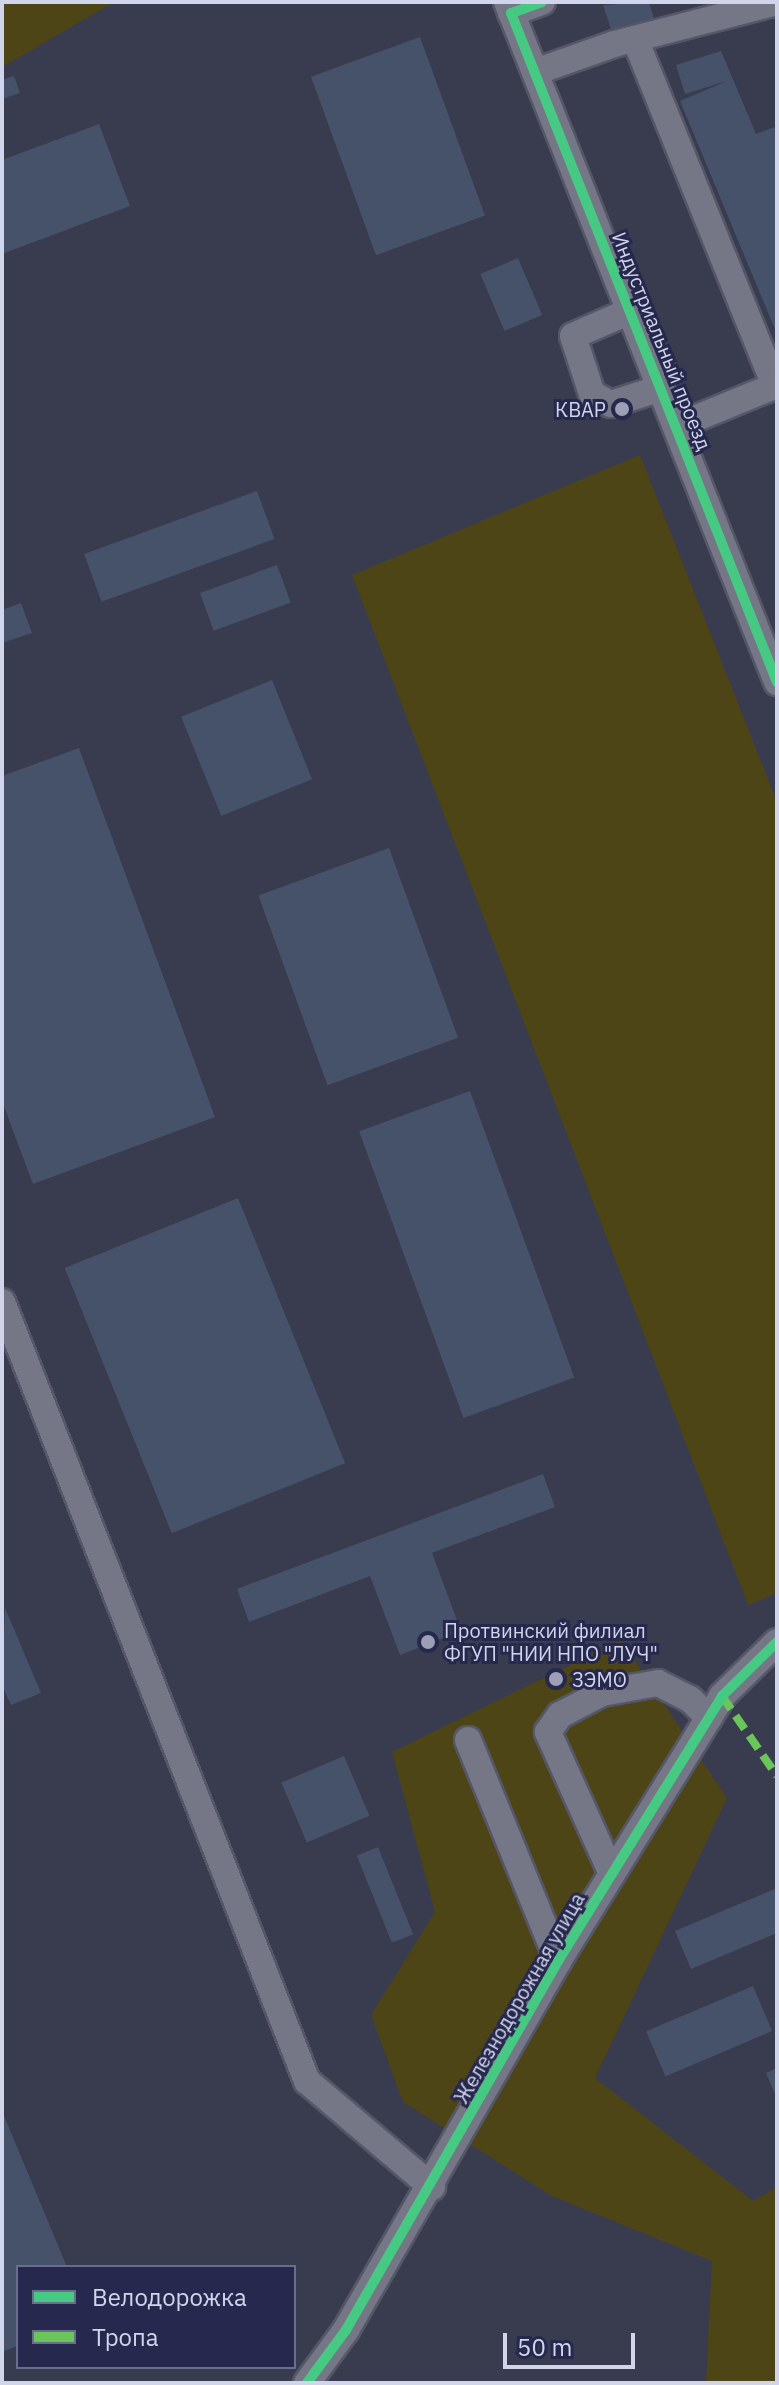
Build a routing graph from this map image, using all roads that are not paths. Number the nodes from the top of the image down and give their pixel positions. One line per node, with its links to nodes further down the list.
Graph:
1 (542, 2): 3 (street)
2 (777, 2): 4 (street)
3 (509, 8): 5 (street, Индустриальный проезд)
4 (635, 39): 5 (street); 7 (street)
5 (535, 72): 6 (street, Индустриальный проезд)
6 (630, 311): 8 (street, Индустриальный проезд); 8 (street)
7 (776, 386): 9 (street)
8 (661, 388): 9 (street, Индустриальный проезд)
9 (677, 426): 10 (street, Индустриальный проезд)
10 (777, 682)
11 (2, 1302): 17 (street)
12 (777, 1642): 13 (street, Железнодорожная улица)
13 (709, 1718): 15 (street, Железнодорожная улица); 15 (street)
14 (468, 1740): 16 (street)
15 (612, 1874): 16 (street, Железнодорожная улица)
16 (558, 1961): 17 (street, Железнодорожная улица)
17 (432, 2187): 18 (street, Железнодорожная улица)
18 (307, 2383)

